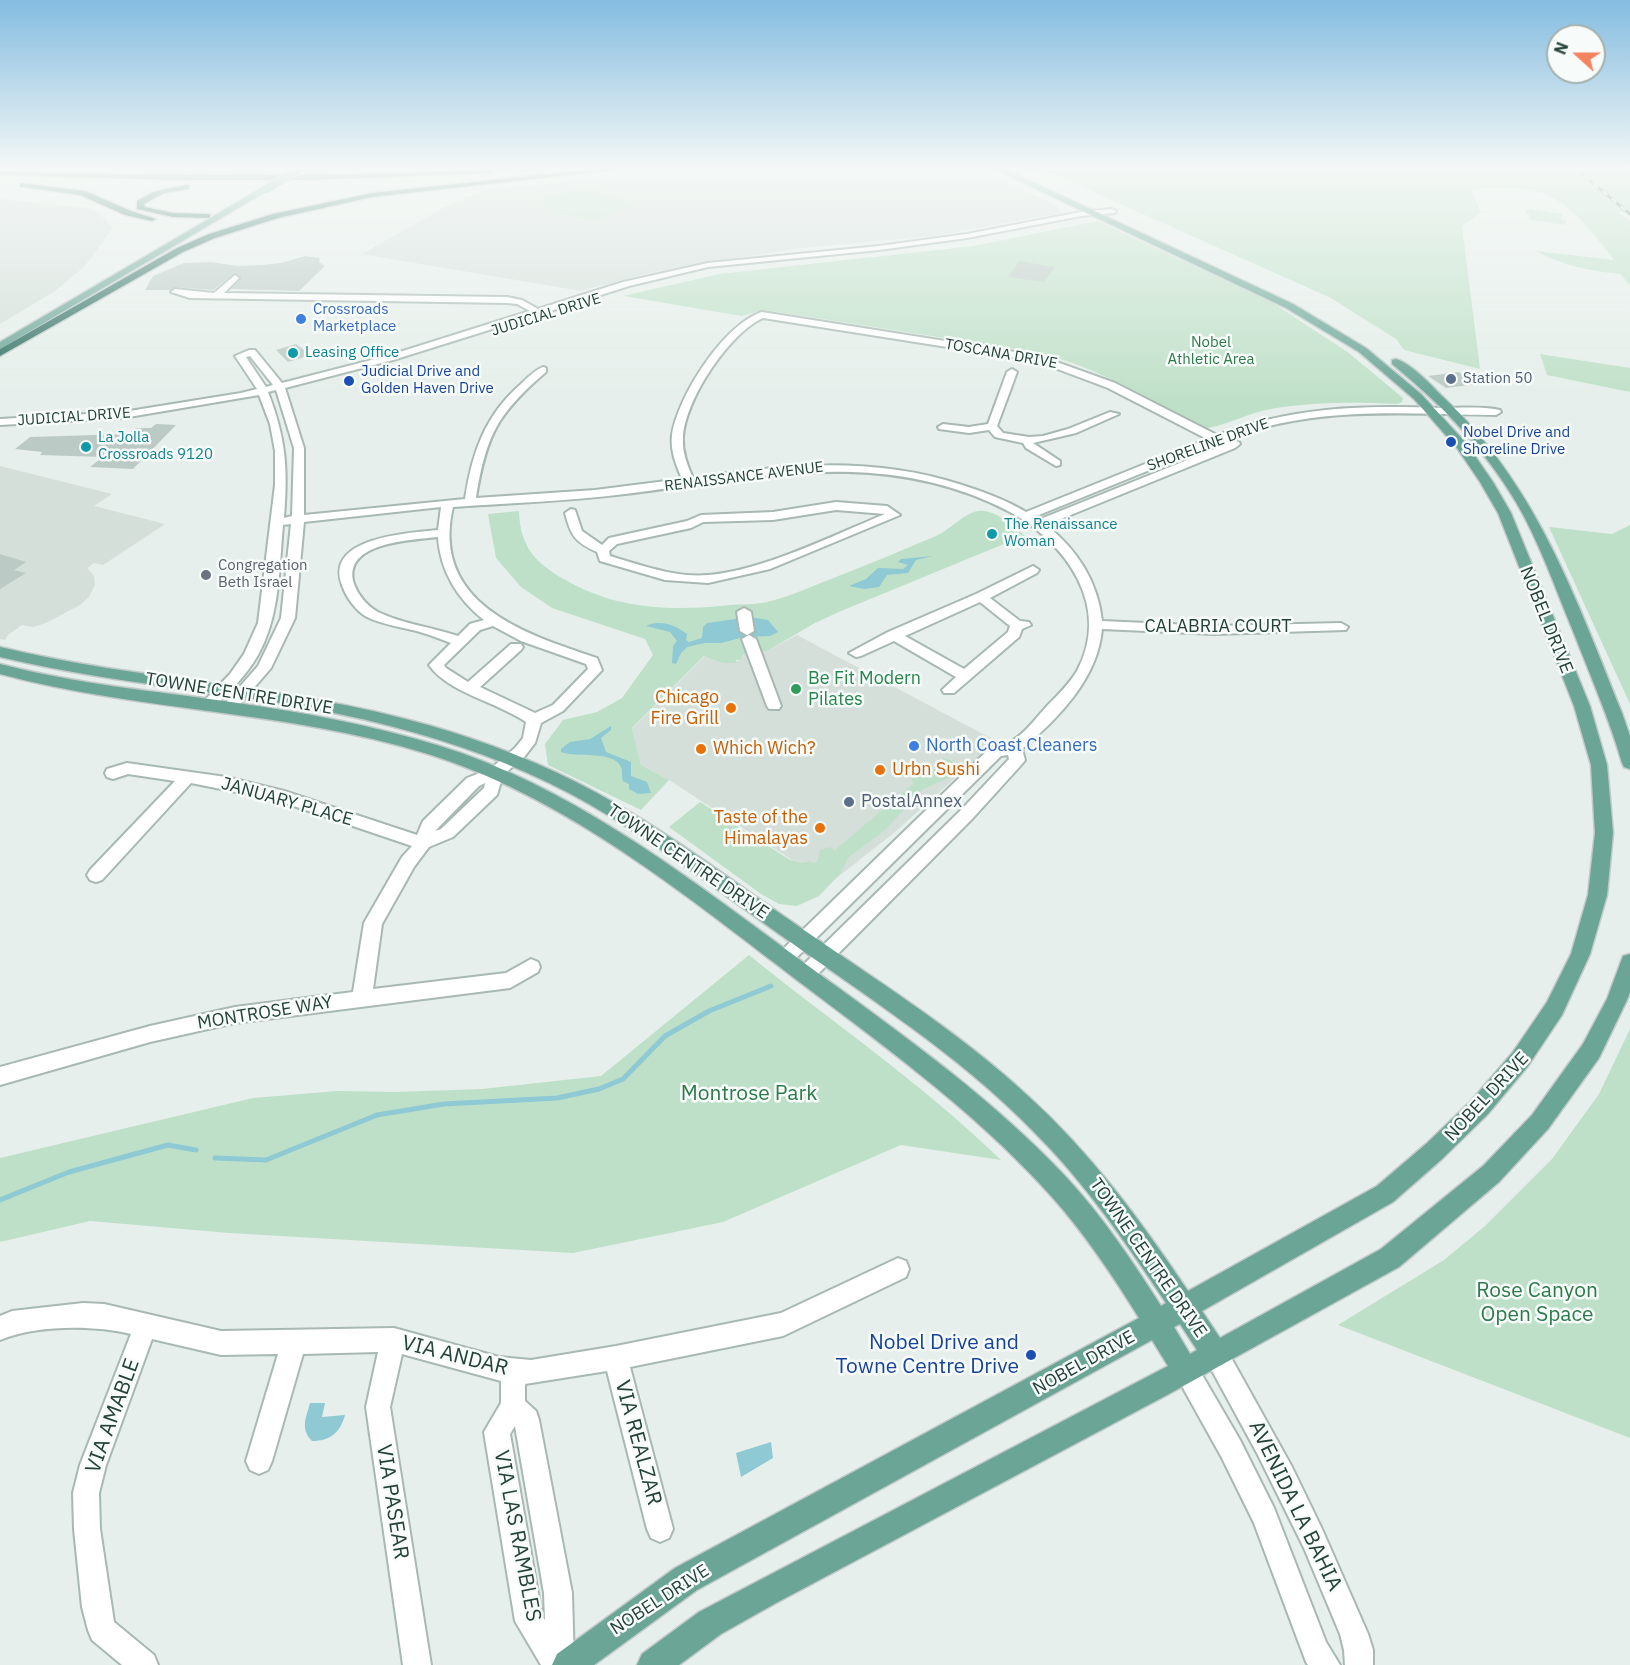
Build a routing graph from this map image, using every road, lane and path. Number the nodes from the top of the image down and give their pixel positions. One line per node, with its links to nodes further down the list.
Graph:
1 (156, 246): 11 (main road)
2 (165, 246): 12 (main road)
3 (190, 246): 13 (highway)
4 (896, 246): 10 (street, JUDICIAL DRIVE)
5 (1165, 246): 18 (main road, NOBEL DRIVE)
6 (1186, 246): 18 (main road, NOBEL DRIVE)
7 (236, 278): 9 (street)
8 (175, 292): 9 (street)
9 (217, 295): 10 (street)
10 (540, 313): 16 (street, JUDICIAL DRIVE)
11 (0, 335)
12 (0, 346)
13 (0, 353)
14 (543, 370): 30 (street)
15 (1012, 372): 24 (street)
16 (282, 391): 17 (street, JUDICIAL DRIVE); 17 (street); 34 (street)
17 (265, 395): 21 (street, JUDICIAL DRIVE); 23 (street, JUDICIAL DRIVE); 35 (street)
18 (1443, 412): 19 (street, SHORELINE DRIVE); 25 (street, SHORELINE DRIVE); 27 (street, SHORELINE DRIVE); 62 (main road, NOBEL DRIVE); 77 (main road, NOBEL DRIVE)
19 (1496, 412)
20 (1114, 414): 26 (street)
21 (0, 422)
22 (943, 427): 24 (street)
23 (0, 429)
24 (994, 434): 26 (street)
25 (1216, 439): 27 (street, TOSCANA DRIVE); 29 (street, TOSCANA DRIVE); 33 (street, SHORELINE DRIVE)
26 (1026, 440): 28 (street)
27 (1231, 446): 36 (street, SHORELINE DRIVE)
28 (1056, 463)
29 (689, 482): 30 (street, RENAISSANCE AVENUE); 33 (street, RENAISSANCE AVENUE)
30 (470, 502): 31 (street, RENAISSANCE AVENUE)
31 (448, 504): 34 (street, RENAISSANCE AVENUE); 37 (street)
32 (571, 513): 38 (street)
33 (1027, 516): 36 (street, RENAISSANCE AVENUE)
34 (298, 519): 35 (street, RENAISSANCE AVENUE); 55 (street)
35 (277, 522): 54 (street)
36 (1039, 524): 43 (street, RENAISSANCE AVENUE)
37 (444, 533): 42 (street); 46 (street)
38 (603, 550): 38 (street)
39 (1034, 570): 40 (street)
40 (981, 597): 45 (street); 51 (street)
41 (744, 612): 57 (street)
42 (493, 621): 46 (street); 59 (street)
43 (1095, 625): 44 (street, CALABRIA COURT); 60 (street, RENAISSANCE AVENUE)
44 (1341, 627)
45 (892, 635): 49 (street); 51 (street)
46 (460, 641): 52 (street)
47 (516, 647): 52 (street)
48 (0, 652): 54 (main road, TOWNE CENTRE DRIVE)
49 (856, 653)
50 (0, 669): 56 (main road, TOWNE CENTRE DRIVE)
51 (965, 676): 53 (street)
52 (470, 688): 59 (street)
53 (949, 690)
54 (221, 691): 55 (main road, TOWNE CENTRE DRIVE); 56 (street)
55 (243, 694): 58 (street); 61 (main road, TOWNE CENTRE DRIVE)
56 (208, 705): 58 (main road, TOWNE CENTRE DRIVE)
57 (774, 706)
58 (230, 708): 64 (main road, TOWNE CENTRE DRIVE)
59 (534, 720): 61 (street)
60 (1014, 747): 68 (street, RENAISSANCE AVENUE); 69 (street, RENAISSANCE AVENUE)
61 (510, 760): 64 (street); 68 (main road, TOWNE CENTRE DRIVE)
62 (1630, 763)
63 (113, 773): 65 (street, JANUARY PLACE)
64 (496, 773): 66 (street); 70 (main road, TOWNE CENTRE DRIVE)
65 (188, 777): 66 (street, JANUARY PLACE); 67 (street)
66 (423, 843): 74 (street)
67 (96, 876)
68 (804, 940): 69 (main road, TOWNE CENTRE DRIVE); 70 (street, RENAISSANCE AVENUE)
69 (824, 956): 73 (street, RENAISSANCE AVENUE); 77 (main road, TOWNE CENTRE DRIVE)
70 (784, 959): 73 (main road, TOWNE CENTRE DRIVE)
71 (1630, 962): 83 (main road)
72 (531, 967): 74 (street, MONTROSE WAY)
73 (805, 975): 78 (main road, TOWNE CENTRE DRIVE)
74 (362, 998): 75 (street, MONTROSE WAY)
75 (0, 1076)
76 (898, 1269): 84 (street, VIA ANDAR)
77 (1183, 1306): 78 (main road, NOBEL DRIVE); 83 (main road, TOWNE CENTRE DRIVE)
78 (1156, 1322): 85 (main road, TOWNE CENTRE DRIVE); 92 (main road, NOBEL DRIVE)
79 (145, 1327): 80 (street, VIA ANDAR); 82 (street, VIA ANDAR); 89 (street, VIA AMABLE)
80 (0, 1328)
81 (394, 1340): 82 (street, VIA ANDAR); 86 (street, VIA ANDAR); 90 (street, VIA PASEAR)
82 (294, 1342): 87 (street)
83 (1215, 1354): 85 (main road); 95 (street, AVENIDA LA BAHIA)
84 (616, 1358): 86 (street, VIA ANDAR); 88 (street, VIA REALZAR)
85 (1185, 1370): 93 (main road); 94 (street, AVENIDA LA BAHIA)
86 (513, 1372): 91 (street, VIA LAS RAMBLES)
87 (259, 1461)
88 (660, 1528)
89 (144, 1665)
90 (417, 1665)
91 (559, 1665)
92 (568, 1665)
93 (652, 1665)
94 (1326, 1665)
95 (1359, 1665)

